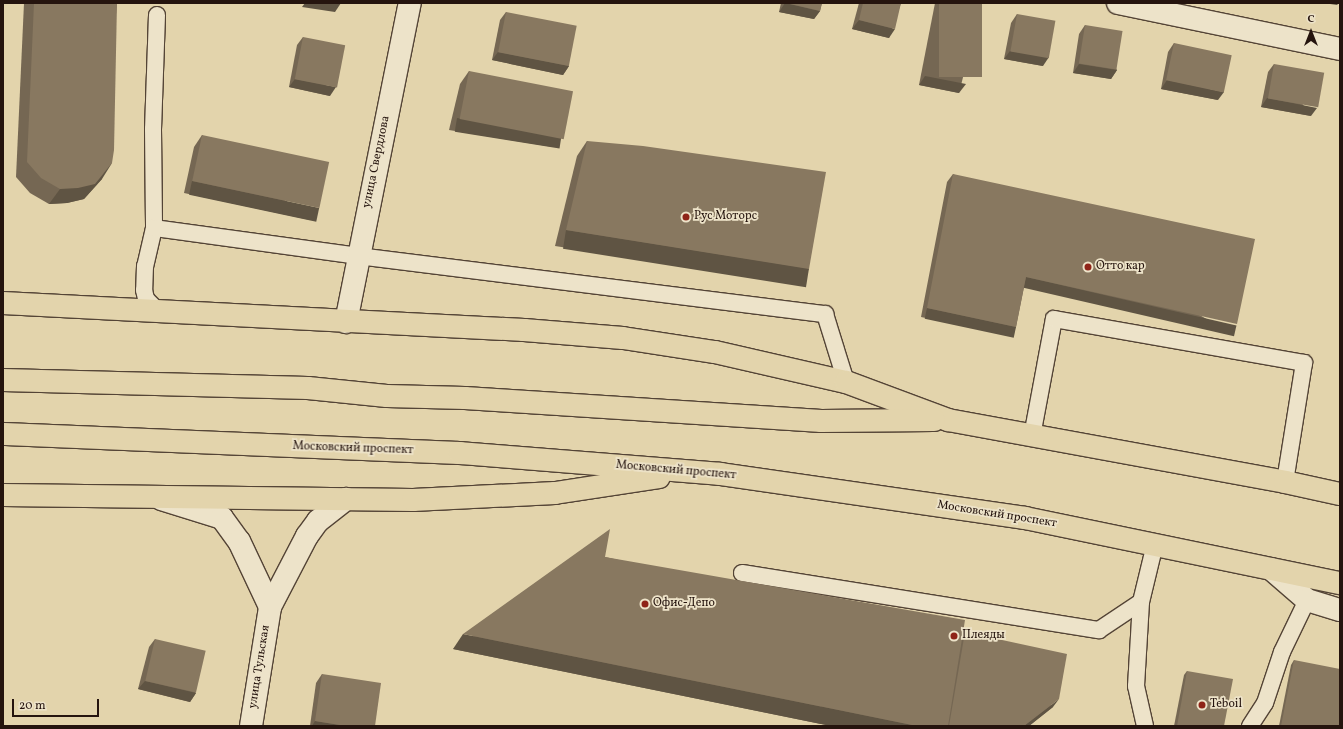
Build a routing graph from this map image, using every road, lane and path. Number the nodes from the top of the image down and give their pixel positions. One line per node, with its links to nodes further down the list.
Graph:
1 (410, 3): 6 (street, улица Свердлова)
2 (1118, 3): 4 (street)
3 (157, 15): 5 (lane)
4 (1340, 49)
5 (154, 228): 6 (lane); 8 (lane)
6 (358, 256): 9 (street, улица Свердлова); 11 (lane)
7 (3, 303): 8 (main road)
8 (160, 312): 9 (main road)
9 (346, 322): 11 (main road)
10 (3, 380): 12 (main road)
11 (846, 382): 12 (main road)
12 (948, 420): 14 (main road)
13 (3, 434): 15 (main road, Московский проспект)
14 (1032, 436): 16 (main road); 16 (lane)
15 (694, 472): 20 (main road); 21 (main road, Московский проспект)
16 (1284, 482): 17 (main road)
17 (1340, 494)
18 (3, 495): 19 (main road)
19 (158, 498): 20 (main road); 27 (street)
20 (346, 499): 27 (street, улица Тульская)
21 (1155, 544): 22 (main road, Московский проспект); 26 (lane)
22 (1270, 569): 24 (main road, Московский проспект); 25 (street)
23 (742, 573): 26 (lane)
24 (1340, 583)
25 (1307, 600): 28 (street); 31 (lane)
26 (1141, 602): 30 (lane)
27 (270, 607): 29 (street, улица Тульская)
28 (1340, 610)
29 (251, 726)
30 (1145, 726)
31 (1250, 726)

